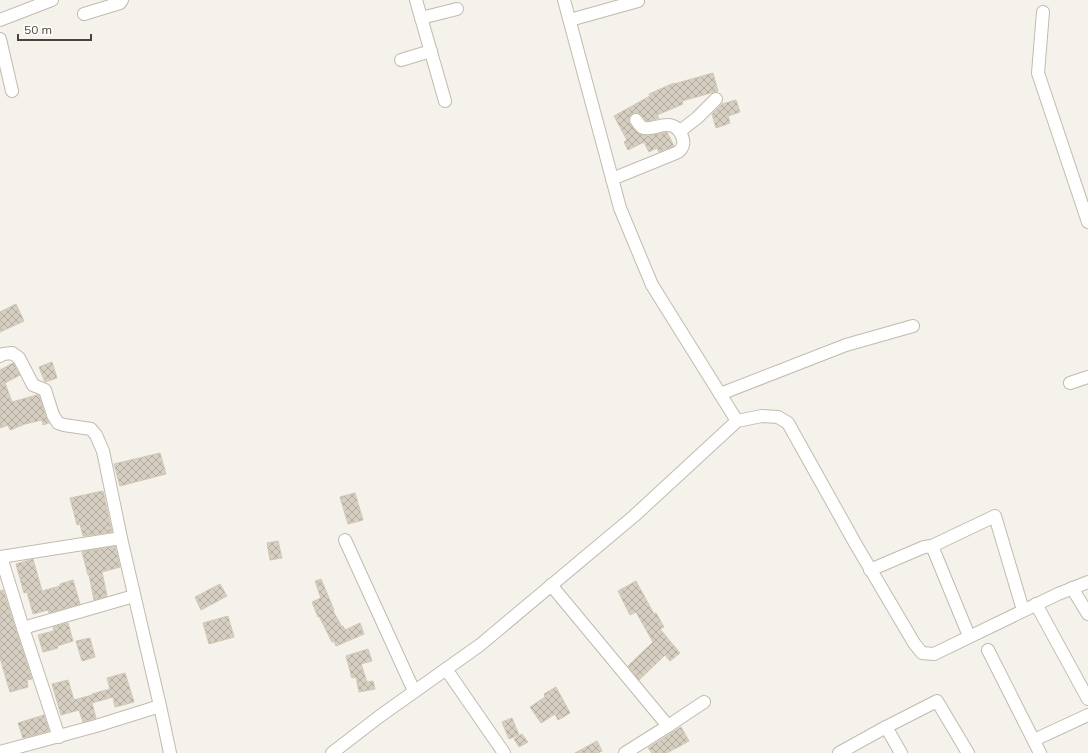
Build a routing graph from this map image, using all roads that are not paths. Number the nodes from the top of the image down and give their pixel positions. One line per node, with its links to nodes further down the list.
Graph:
1 (52, 0): 11 (street)
2 (122, 0): 9 (street)
3 (416, 0): 10 (street)
4 (564, 0): 12 (street)
5 (638, 1): 6 (street)
6 (623, 2): 12 (street)
7 (456, 9): 10 (street)
8 (1043, 12): 22 (street)
9 (84, 14)
10 (421, 18): 14 (street)
11 (0, 20)
12 (570, 20): 21 (street)
13 (0, 39): 16 (street)
14 (431, 51): 15 (street); 18 (street)
15 (401, 60)
16 (12, 91)
17 (716, 99): 20 (street)
18 (446, 101)
19 (636, 120): 20 (street)
20 (680, 131): 21 (street)
21 (612, 179): 27 (street)
22 (1088, 222)
23 (914, 326): 27 (street)
24 (0, 356): 29 (street)
25 (1088, 377): 26 (street)
26 (1070, 383)
27 (720, 394): 28 (street)
28 (737, 421): 33 (street); 35 (street)
29 (121, 538): 32 (street); 37 (street)
30 (345, 540): 45 (street)
31 (932, 546): 33 (street); 39 (street); 42 (street)
32 (1, 557): 41 (street)
33 (870, 570): 42 (street)
34 (1088, 582): 36 (street)
35 (551, 585): 44 (street); 50 (street)
36 (1072, 588): 38 (street); 40 (street)
37 (134, 596): 41 (street); 48 (street)
38 (1036, 604): 39 (street); 46 (street)
39 (1024, 610): 42 (street)
40 (1088, 614)
41 (23, 628): 52 (street)
42 (969, 636)
43 (988, 650): 53 (street)
44 (446, 669): 45 (street); 57 (street)
45 (414, 691): 56 (street)
46 (1088, 699)
47 (704, 702): 50 (street)
48 (160, 706): 52 (street); 55 (street)
49 (1088, 715): 53 (street)
50 (668, 726): 58 (street)
51 (886, 726): 59 (street); 60 (street); 61 (street)
52 (59, 737): 54 (street)
53 (1034, 740): 62 (street)
54 (0, 752)
55 (170, 753)
56 (332, 753)
57 (504, 753)
58 (625, 753)
59 (839, 753)
60 (901, 753)
61 (968, 753)
62 (1040, 753)

